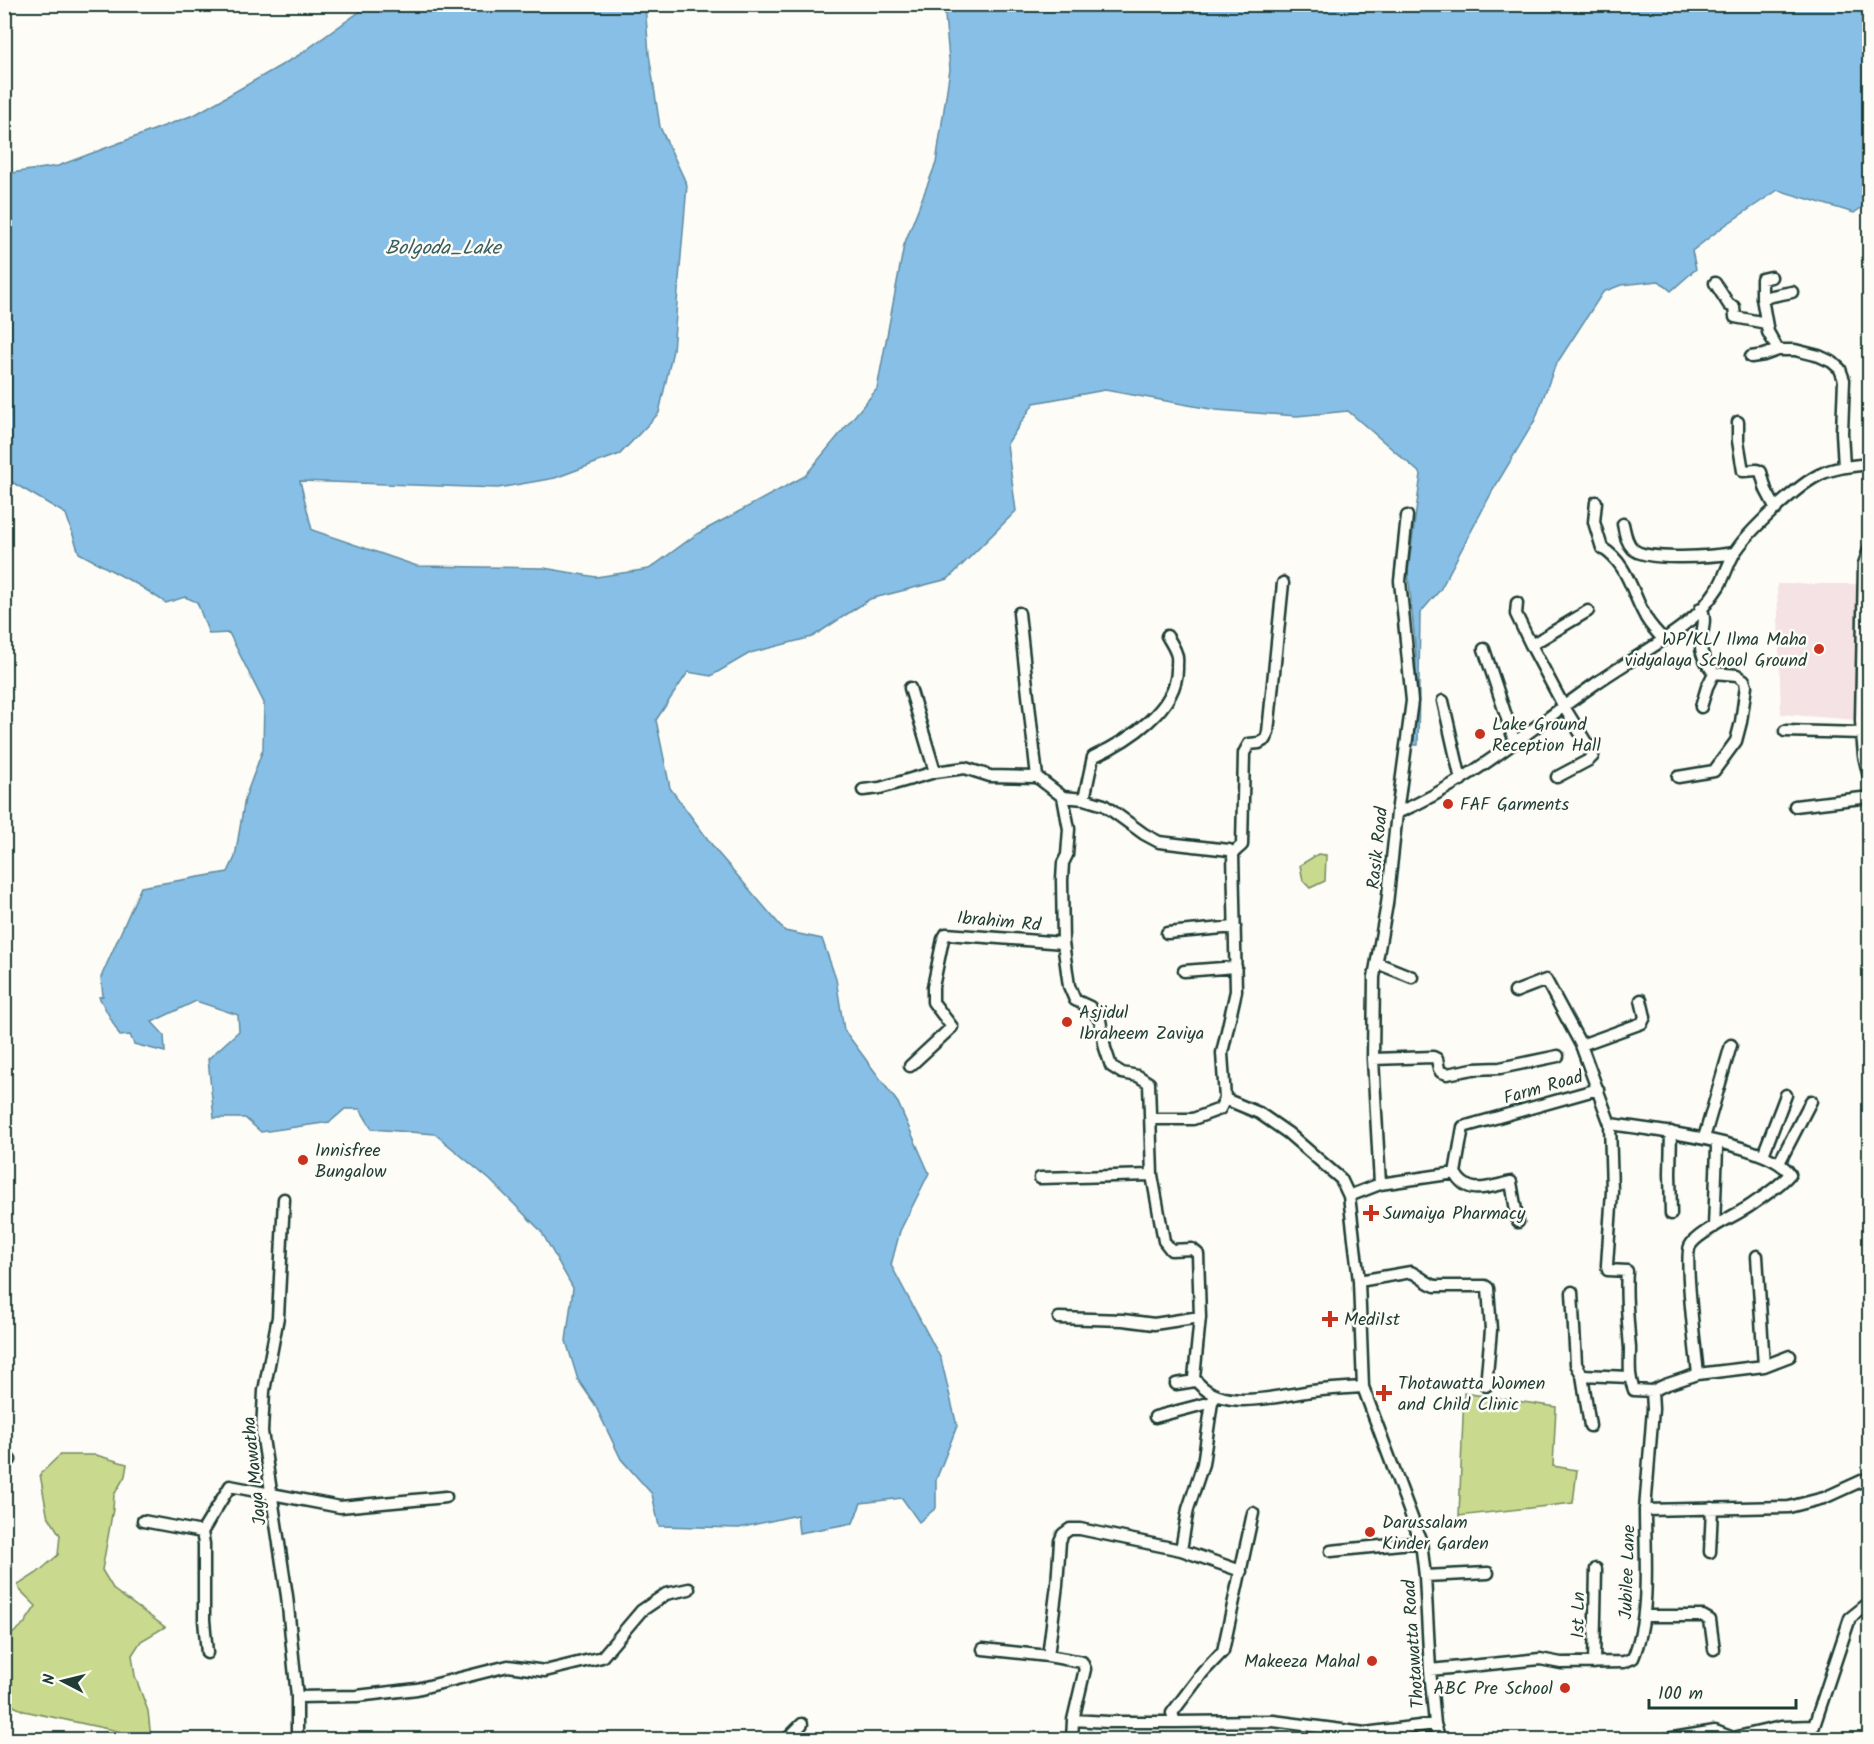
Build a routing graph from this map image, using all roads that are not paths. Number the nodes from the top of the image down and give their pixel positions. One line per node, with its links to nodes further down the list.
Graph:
1 (1771, 277): 4 (street)
2 (1715, 283): 5 (street)
3 (1792, 292): 4 (street)
4 (1762, 298): 5 (street)
5 (1766, 323): 6 (street)
6 (1778, 350): 7 (street); 10 (street)
7 (1751, 357)
8 (1738, 422): 12 (street)
9 (1869, 464): 10 (street)
10 (1844, 467): 12 (street)
11 (1596, 502): 24 (street)
12 (1776, 509): 16 (street)
13 (1407, 516): 46 (street, Rasik Road)
14 (1623, 524): 16 (street)
15 (1869, 547): 22 (street)
16 (1734, 554): 19 (street)
17 (1284, 583): 47 (street)
18 (1517, 603): 25 (street)
19 (1701, 608): 24 (street); 27 (street)
20 (1588, 611): 25 (street)
21 (1019, 614): 36 (street)
22 (1867, 632): 33 (street)
23 (1167, 636): 44 (street)
24 (1664, 640): 30 (street)
25 (1531, 645): 30 (street)
26 (1484, 649): 34 (street)
27 (1714, 673): 31 (street); 38 (street)
28 (910, 688): 35 (street)
29 (1443, 701): 39 (street)
30 (1564, 707): 34 (street); 37 (street)
31 (1701, 707)
32 (1785, 731): 33 (street)
33 (1862, 733): 40 (street)
34 (1515, 742): 39 (street)
35 (935, 772): 36 (street); 41 (street)
36 (1037, 777): 42 (street)
37 (1557, 777)
38 (1678, 777)
39 (1461, 780): 46 (street)
40 (1869, 781)
41 (863, 790)
42 (1063, 797): 44 (street); 50 (street)
43 (1869, 797): 45 (street)
44 (1084, 799): 47 (street)
45 (1795, 806)
46 (1397, 813): 51 (street, Rasik Road)
47 (1233, 853): 48 (street)
48 (1235, 927): 49 (street); 52 (street)
49 (1167, 933)
50 (1063, 943): 61 (street, Ibrahim Rd); 66 (street)
51 (1377, 963): 54 (street); 60 (street, Rasik Road)
52 (1236, 967): 53 (street); 64 (street)
53 (1184, 971)
54 (1412, 977)
55 (1515, 992): 57 (street)
56 (1641, 1000): 57 (street)
57 (1581, 1045): 62 (street)
58 (1731, 1046): 69 (street)
59 (1558, 1056): 60 (street)
60 (1373, 1059): 76 (street, Rasik Road)
61 (910, 1066)
62 (1598, 1089): 67 (street, Farm Road); 73 (street, Farm Road)
63 (1786, 1095): 71 (street)
64 (1225, 1099): 66 (street); 77 (street)
65 (1811, 1101): 72 (street)
66 (1150, 1119): 74 (street)
67 (1610, 1124): 68 (street); 91 (street, Farm Road)
68 (1671, 1132): 69 (street); 79 (street)
69 (1704, 1138): 70 (street)
70 (1716, 1142): 71 (street); 81 (street)
71 (1763, 1155): 72 (street)
72 (1779, 1163): 81 (street)
73 (1455, 1173): 76 (street); 80 (street)
74 (1152, 1175): 75 (street); 85 (street)
75 (1040, 1179)
76 (1380, 1184): 77 (street)
77 (1349, 1196): 83 (street, Thotawatta Road)
78 (284, 1199): 101 (street, Jaya Mawatha)
79 (1671, 1214)
80 (1518, 1222)
81 (1714, 1227): 89 (street)
82 (1757, 1256): 88 (street)
83 (1359, 1281): 94 (street); 95 (street, Thotawatta Road)
84 (1572, 1292): 90 (street)
85 (1200, 1317): 86 (street); 92 (street)
86 (1059, 1318)
87 (1790, 1356): 88 (street)
88 (1764, 1366): 89 (street)
89 (1698, 1374): 96 (street)
90 (1582, 1375): 91 (street); 99 (street)
91 (1629, 1377): 96 (street)
92 (1195, 1381): 93 (street); 97 (street)
93 (1176, 1384)
94 (1486, 1386)
95 (1363, 1387): 97 (street); 108 (street, Thotawatta Road)
96 (1652, 1391): 104 (street)
97 (1214, 1399): 98 (street); 109 (street)
98 (1155, 1417)
99 (1590, 1426)
100 (1869, 1477): 103 (street, Jubilee Lane)
101 (272, 1495): 102 (street); 107 (street); 125 (street, Jaya Mawatha)
102 (446, 1497)
103 (1712, 1509): 104 (street, Jubilee Lane); 111 (street)
104 (1645, 1510): 118 (street, Jubilee Lane)
105 (1253, 1513): 113 (street)
106 (143, 1521): 107 (street)
107 (202, 1532): 121 (street)
108 (1421, 1542): 110 (street); 115 (street, Thotawatta Road)
109 (1181, 1550): 113 (street); 122 (street)
110 (1331, 1551)
111 (1710, 1552)
112 (1596, 1569): 123 (street, 1st Ln)
113 (1241, 1571): 127 (street)
114 (1488, 1573): 115 (street)
115 (1425, 1576): 124 (street, Thotawatta Road)
116 (689, 1589): 125 (street)
117 (1869, 1602): 130 (street)
118 (1644, 1616): 120 (street); 123 (street, Jubilee Lane)
119 (983, 1649): 122 (street)
120 (1714, 1649)
121 (207, 1653)
122 (1048, 1656): 126 (street)
123 (1594, 1663): 124 (street, Jubilee Lane)
124 (1430, 1670): 129 (street, Thotawatta Road)
125 (297, 1697): 131 (street, Jaya Mawatha)
126 (1073, 1720): 127 (street); 133 (street)
127 (1175, 1722): 129 (street)
128 (802, 1724): 132 (street)
129 (1435, 1724): 134 (street, Thotawatta Road)
130 (1733, 1739): 135 (street)
131 (297, 1740)
132 (786, 1740)
133 (1072, 1740)
134 (1440, 1740)
135 (1662, 1740)

